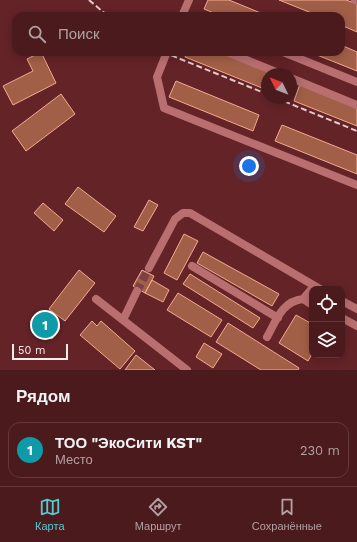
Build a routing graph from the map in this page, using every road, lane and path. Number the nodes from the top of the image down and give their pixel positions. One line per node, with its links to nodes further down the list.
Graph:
1 (189, 0): 2 (lane)
2 (184, 12)
3 (165, 56): 10 (lane)
4 (237, 56): 6 (lane)
5 (293, 56): 8 (lane)
6 (266, 68)
7 (297, 80): 9 (lane)
8 (357, 82)
9 (357, 105)
10 (357, 185)
11 (192, 266): 21 (lane)
12 (149, 268): 13 (lane)
13 (315, 286)
14 (137, 291): 22 (lane)
15 (309, 294): 17 (lane)
16 (96, 299): 22 (lane)
17 (303, 299): 18 (lane); 21 (lane)
18 (309, 303)
19 (345, 303): 20 (lane)
20 (357, 309)
21 (278, 318): 25 (lane)
22 (123, 320): 26 (lane)
23 (345, 320): 24 (lane)
24 (357, 326)
25 (267, 337)
26 (187, 370)

